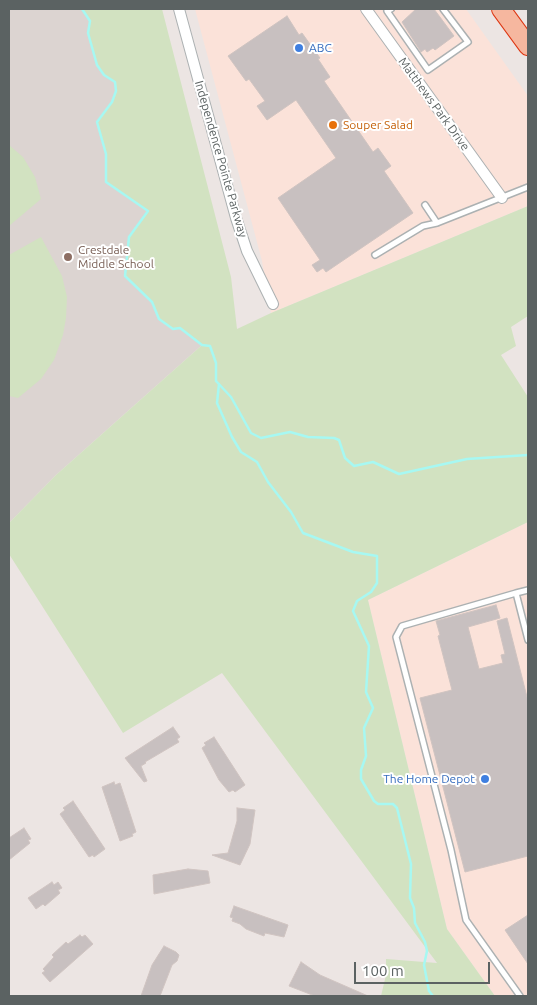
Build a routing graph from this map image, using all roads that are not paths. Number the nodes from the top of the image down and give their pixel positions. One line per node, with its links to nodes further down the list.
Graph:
1 (179, 9): 12 (street, Independence Pointe Parkway)
2 (366, 9): 8 (street, Matthews Park Drive)
3 (390, 9): 4 (lane)
4 (443, 9)
5 (501, 9): 6 (highway)
6 (528, 46)
7 (528, 187): 8 (lane)
8 (502, 198): 10 (lane)
9 (425, 205): 10 (lane)
10 (437, 223): 11 (lane)
11 (375, 255)
12 (273, 304)
13 (528, 590): 14 (lane)
14 (516, 593): 15 (lane); 16 (lane)
15 (528, 640)
16 (520, 996)

